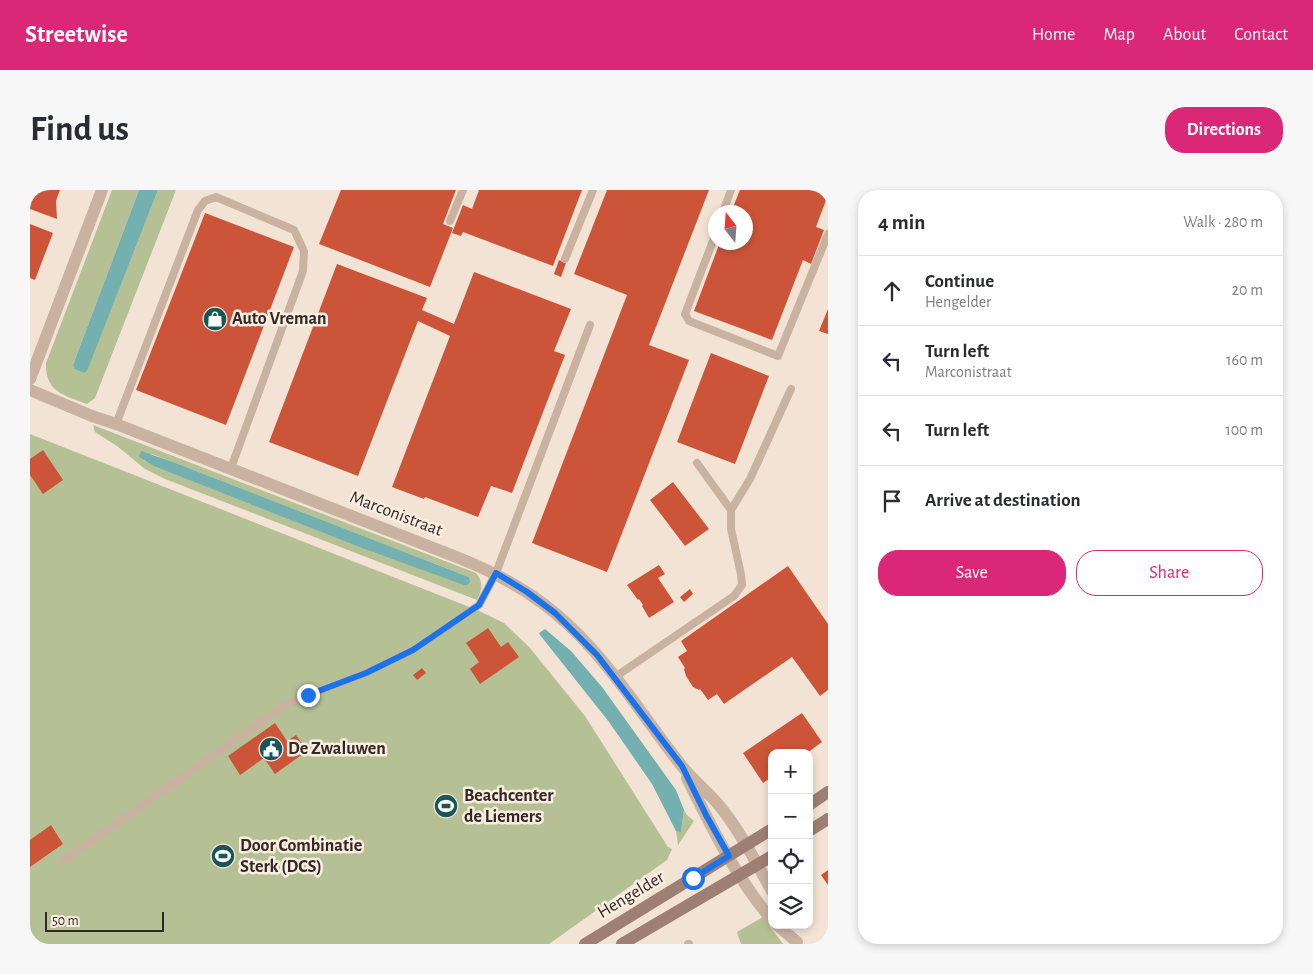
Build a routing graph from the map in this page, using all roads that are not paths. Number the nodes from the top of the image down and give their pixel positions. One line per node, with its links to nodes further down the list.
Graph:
1 (102, 190): 11 (street)
2 (463, 190): 6 (lane)
3 (593, 190): 9 (lane)
4 (732, 190): 5 (lane)
5 (726, 205)
6 (450, 221)
7 (828, 234): 8 (lane)
8 (709, 250)
9 (565, 259)
10 (590, 324): 18 (lane)
11 (30, 379)
12 (791, 389): 17 (lane)
13 (30, 390): 14 (street, Marconistraat)
14 (116, 424): 16 (street, Marconistraat); 16 (lane)
15 (696, 462): 17 (lane)
16 (231, 468): 18 (street, Marconistraat)
17 (731, 510): 19 (lane)
18 (496, 573): 19 (street, Marconistraat); 29 (lane)
19 (615, 677): 20 (street, Marconistraat)
20 (682, 766): 26 (street, Marconistraat); 27 (street, Marconistraat)
21 (828, 792): 22 (main road)
22 (813, 802)
23 (828, 819): 24 (main road)
24 (813, 828)
25 (768, 832): 26 (main road, Hengelder)
26 (746, 845): 27 (main road, Hengelder); 30 (street, Marconistraat)
27 (729, 856): 31 (street, Marconistraat); 37 (main road, Hengelder)
28 (768, 858): 30 (main road)
29 (63, 861)
30 (757, 865): 31 (main road); 32 (street, Marconistraat)
31 (740, 875): 33 (street, Marconistraat); 38 (main road)
32 (768, 884)
33 (768, 915)
34 (782, 929): 36 (street)
35 (792, 929): 36 (street)
36 (797, 943)
37 (585, 944)
38 (622, 944)

